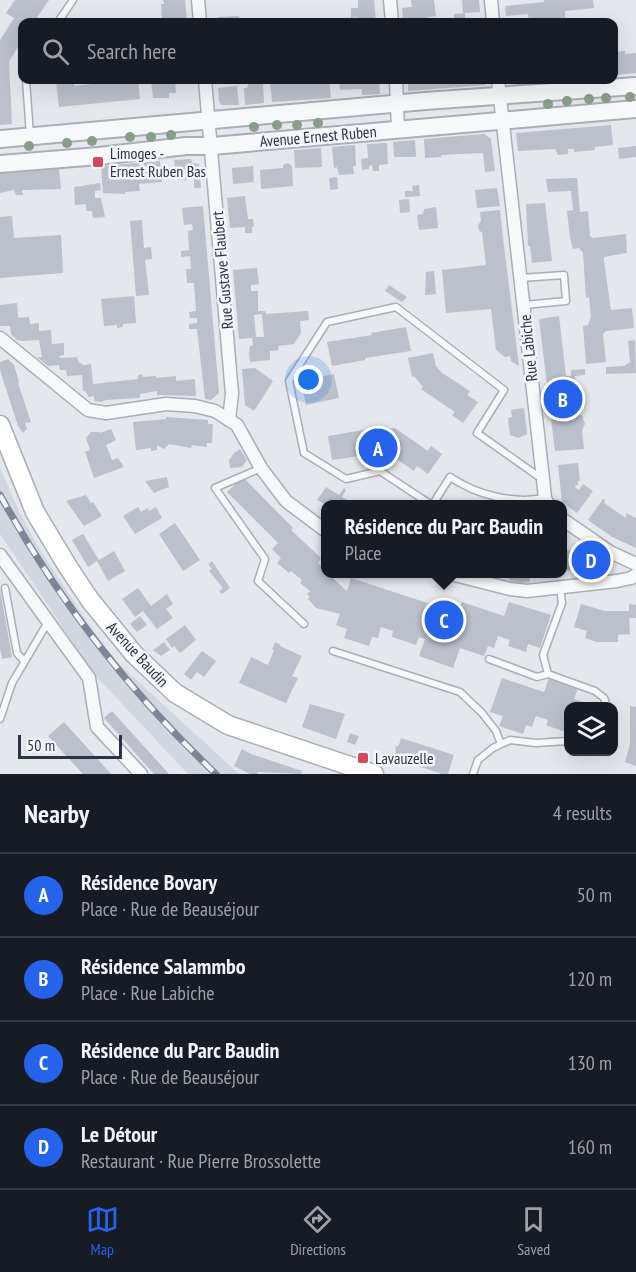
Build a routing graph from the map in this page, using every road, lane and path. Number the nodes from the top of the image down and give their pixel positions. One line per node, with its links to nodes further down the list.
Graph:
1 (73, 0): 5 (lane)
2 (198, 0): 6 (street)
3 (390, 0): 7 (street)
4 (491, 0): 8 (street)
5 (61, 18)
6 (200, 18)
7 (392, 18)
8 (493, 18)
9 (26, 84): 19 (lane)
10 (205, 84): 17 (street, Rue Gustave Flaubert)
11 (396, 84): 14 (street)
12 (636, 86): 13 (street, Avenue Ernest Ruben)
13 (498, 88): 14 (street, Avenue Ernest Ruben); 16 (street, Rue Labiche)
14 (397, 104): 17 (street, Avenue Ernest Ruben); 18 (street)
15 (636, 109): 16 (street, Avenue Ernest Ruben)
16 (502, 120): 18 (street, Avenue Ernest Ruben); 23 (street, Rue Labiche)
17 (208, 121): 19 (street, Avenue Ernest Ruben); 21 (street, Rue Gustave Flaubert)
18 (398, 129): 21 (street, Avenue Ernest Ruben)
19 (30, 135): 20 (street, Avenue Ernest Ruben)
20 (0, 139)
21 (212, 146): 22 (street, Avenue Ernest Ruben); 26 (street, Rue Gustave Flaubert)
22 (0, 164)
23 (521, 278): 24 (street, Rue Labiche); 24 (lane, Rue Labiche)
24 (524, 305): 29 (street, Rue Labiche)
25 (0, 338): 26 (street)
26 (230, 420): 28 (street)
27 (0, 424): 53 (main road, Avenue Baudin)
28 (261, 468): 35 (street); 43 (lane)
29 (543, 479): 30 (lane); 33 (street, Rue Labiche)
30 (426, 500)
31 (435, 500): 32 (lane)
32 (533, 500)
33 (547, 500)
34 (567, 522): 37 (street)
35 (321, 527)
36 (0, 555): 42 (street)
37 (636, 564)
38 (636, 575): 41 (street)
39 (469, 578): 41 (street)
40 (5, 588): 46 (lane)
41 (560, 588): 47 (lane)
42 (48, 621): 46 (lane); 52 (street)
43 (304, 624)
44 (333, 651): 51 (lane)
45 (489, 660): 47 (lane)
46 (24, 661): 49 (lane)
47 (549, 674): 48 (lane)
48 (606, 702)
49 (0, 719)
50 (564, 741): 51 (lane)
51 (501, 744): 54 (lane)
52 (141, 774)
53 (374, 774)
54 (473, 774)

